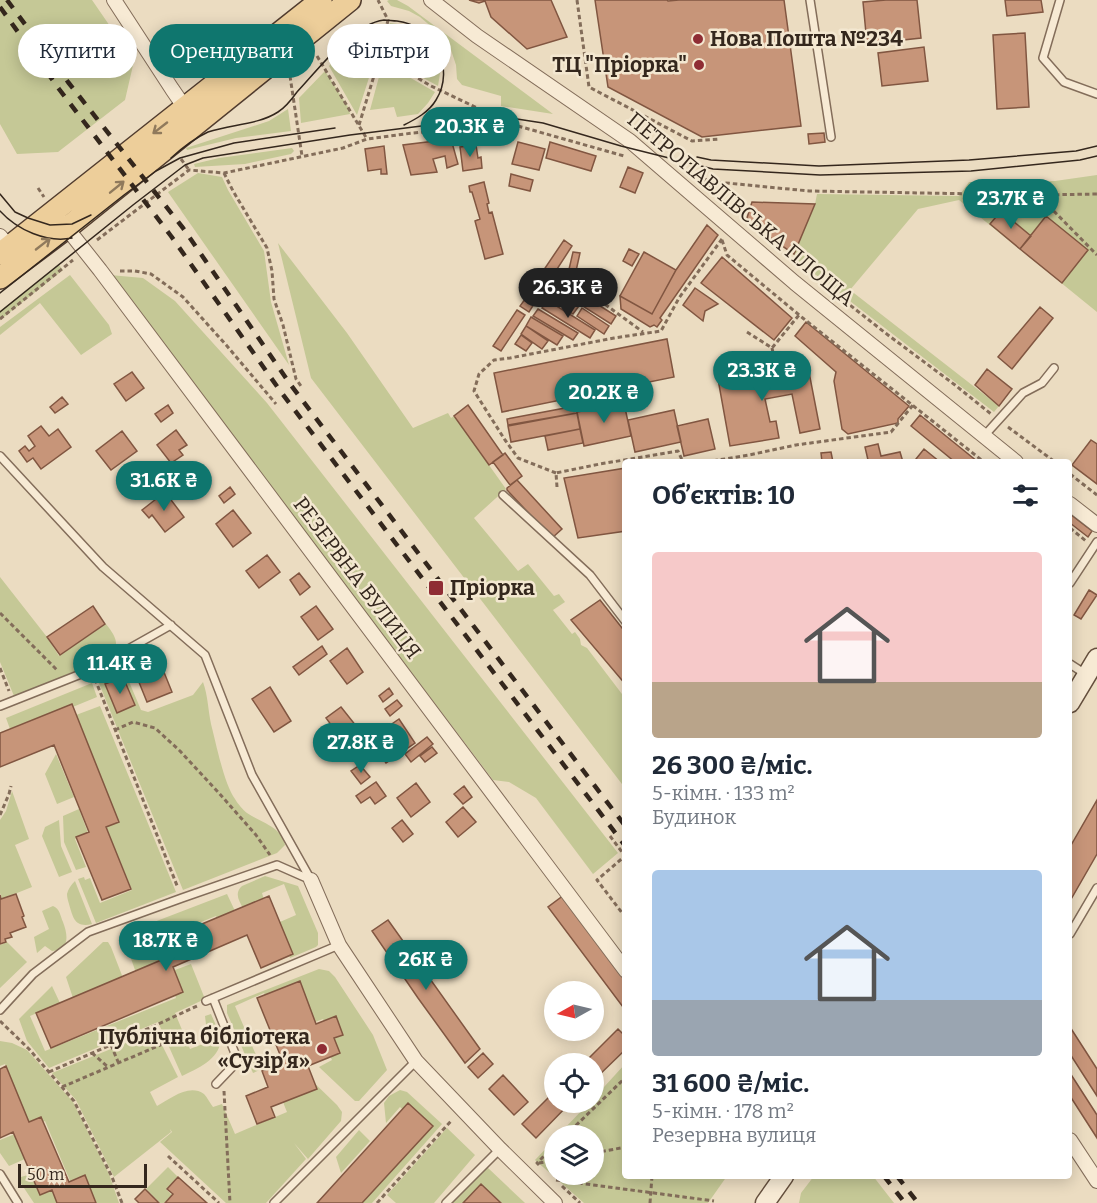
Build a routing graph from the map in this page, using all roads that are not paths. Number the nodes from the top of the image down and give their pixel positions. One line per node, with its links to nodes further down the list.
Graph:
1 (114, 0): 8 (street)
2 (321, 0): 8 (main road)
3 (350, 0): 10 (main road, one-way to 3)
4 (431, 0): 14 (street, ПЕТРОПАВЛІВСЬКА ПЛОЩА)
5 (810, 0): 9 (lane)
6 (1060, 0): 7 (lane)
7 (1097, 94)
8 (185, 108): 10 (main road, one-way to 10)
9 (831, 137)
10 (64, 220): 11 (main road); 33 (street, РЕЗЕРВНА ВУЛИЦЯ)
11 (8, 250): 12 (main road)
12 (0, 278)
13 (1054, 369): 14 (lane)
14 (984, 436): 16 (street, ПЕТРОПАВЛІВСЬКА ПЛОЩА)
15 (0, 456): 23 (lane)
16 (1012, 459)
17 (503, 495): 22 (lane)
18 (1072, 506): 19 (street)
19 (1097, 525)
20 (1095, 544): 21 (lane)
21 (1072, 580)
22 (622, 617)
23 (171, 625): 28 (lane); 29 (lane)
24 (1097, 658): 26 (main road)
25 (1072, 665): 26 (lane)
26 (1087, 675): 27 (main road)
27 (1072, 701)
28 (0, 706)
29 (311, 880): 32 (street); 34 (lane)
30 (1097, 888): 31 (lane)
31 (1072, 931)
32 (339, 945): 35 (street); 36 (lane)
33 (622, 966)
34 (0, 1010)
35 (416, 1061): 38 (street); 43 (lane)
36 (216, 1084)
37 (1072, 1143): 41 (street)
38 (500, 1149): 44 (lane); 45 (street)
39 (0, 1174): 42 (lane)
40 (782, 1179): 46 (main road)
41 (1097, 1181)
42 (18, 1203)
43 (274, 1203)
44 (446, 1203)
45 (555, 1203)
46 (765, 1203)

